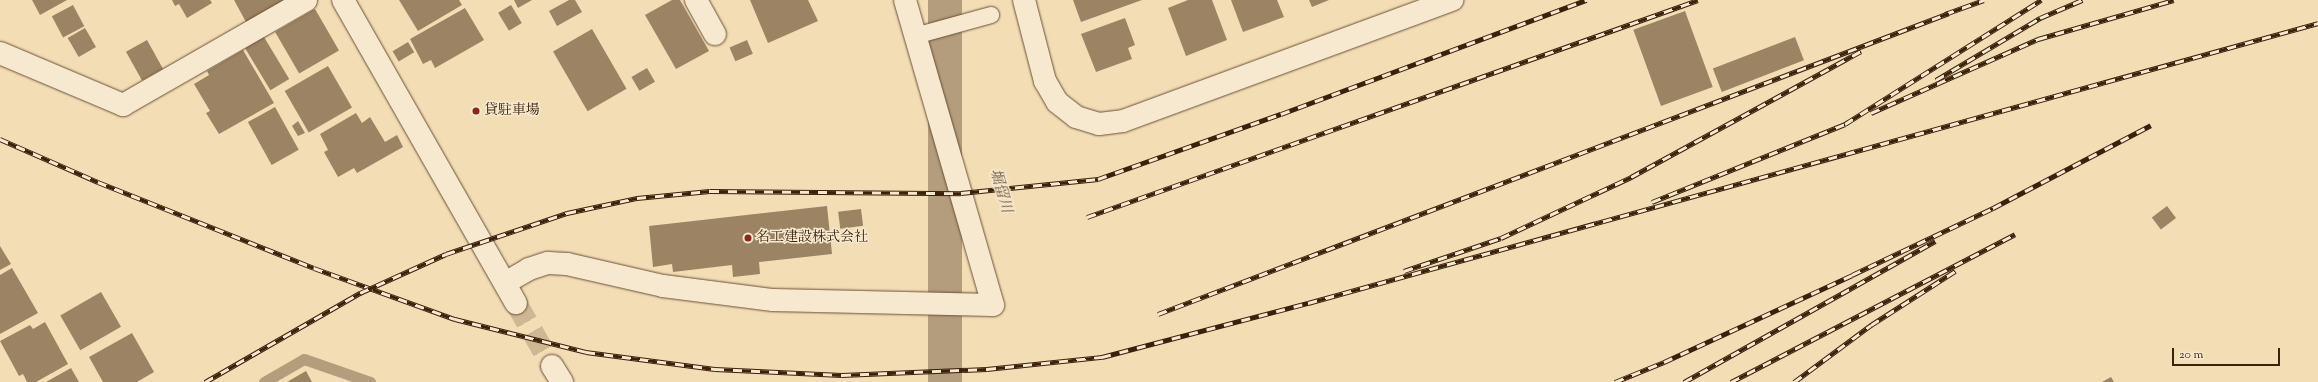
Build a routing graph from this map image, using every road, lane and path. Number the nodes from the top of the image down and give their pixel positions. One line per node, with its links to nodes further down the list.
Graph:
1 (306, 0): 10 (street)
2 (343, 0): 11 (street)
3 (696, 0): 8 (street)
4 (905, 0): 9 (street)
5 (1024, 0): 6 (street)
6 (1452, 0)
7 (991, 15): 9 (lane)
8 (716, 34)
9 (920, 35): 11 (street)
10 (0, 53)
11 (505, 283): 12 (street)
12 (516, 303)

